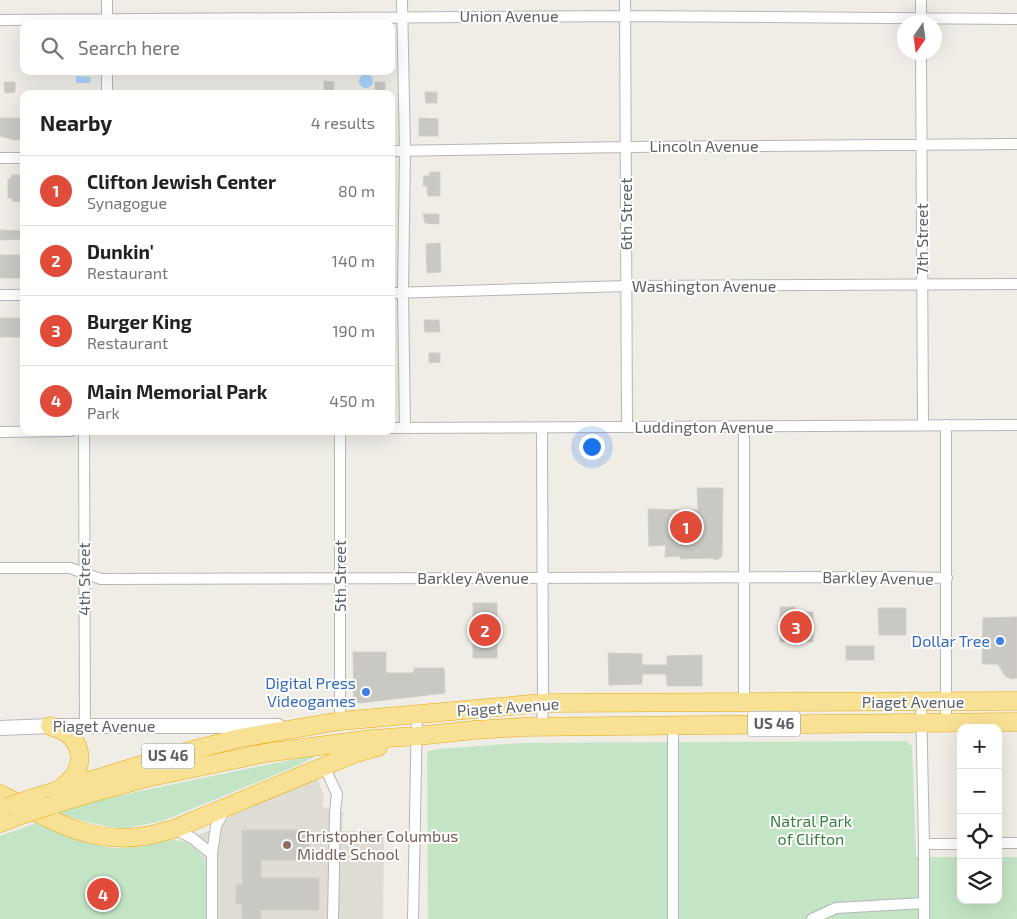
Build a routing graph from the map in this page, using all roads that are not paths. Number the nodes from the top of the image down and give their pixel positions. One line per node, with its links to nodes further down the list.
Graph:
1 (107, 0): 11 (street)
2 (402, 0): 7 (street)
3 (625, 0): 6 (street, 6th Street)
4 (921, 0): 5 (street)
5 (921, 15)
6 (626, 16): 7 (street, Union Avenue); 13 (street, Union Avenue); 20 (street, 6th Street)
7 (402, 17): 12 (street, Union Avenue); 22 (street)
8 (1017, 19): 14 (street, Union Avenue)
9 (0, 20): 10 (street, Union Avenue)
10 (20, 20)
11 (107, 20)
12 (181, 20)
13 (897, 20)
14 (942, 20)
15 (921, 60): 19 (street, 7th Street)
16 (107, 75): 17 (street)
17 (108, 90)
18 (1017, 144): 19 (street, Lincoln Avenue)
19 (922, 145): 20 (street, Lincoln Avenue); 26 (street, 7th Street)
20 (626, 147): 22 (street, Lincoln Avenue); 27 (street, 6th Street)
21 (395, 151): 22 (street, Lincoln Avenue)
22 (405, 151): 29 (street)
23 (0, 158): 24 (street)
24 (20, 158)
25 (1017, 284): 26 (street, Washington Avenue)
26 (922, 285): 27 (street, Washington Avenue); 32 (street, 7th Street)
27 (626, 286): 29 (street, Washington Avenue); 36 (street, 6th Street)
28 (395, 293): 29 (street, Washington Avenue)
29 (403, 293): 38 (street)
30 (0, 295): 31 (street)
31 (20, 295)
32 (923, 425): 33 (street, Luddington Avenue); 35 (street, Luddington Avenue)
33 (946, 425): 34 (street, Luddington Avenue); 49 (street)
34 (1017, 425)
35 (744, 426): 36 (street, Luddington Avenue); 46 (street)
36 (627, 427): 39 (street, Luddington Avenue)
37 (395, 428): 38 (street, Luddington Avenue)
38 (405, 428): 39 (street, Luddington Avenue)
39 (542, 428): 48 (street)
40 (0, 432): 41 (street)
41 (20, 432)
42 (84, 435): 45 (street, 4th Street)
43 (340, 435): 47 (street, 5th Street)
44 (0, 568): 45 (street, Barkley Avenue)
45 (84, 573): 47 (street, Barkley Avenue); 61 (street, 4th Street)
46 (744, 577): 48 (street, Barkley Avenue); 49 (street, Barkley Avenue); 50 (street)
47 (340, 578): 48 (street, Barkley Avenue); 56 (street, 5th Street)
48 (543, 578): 54 (street)
49 (947, 578): 52 (street)
50 (744, 702): 51 (highway, Piaget Avenue / US 46); 54 (highway, Piaget Avenue / US 46)
51 (922, 702): 52 (highway, Piaget Avenue / US 46); 57 (street)
52 (947, 702): 53 (highway, Piaget Avenue / US 46); 58 (street)
53 (1017, 702)
54 (543, 703): 55 (highway, Piaget Avenue / US 46); 64 (street)
55 (417, 714): 56 (highway, Piaget Avenue / US 46); 66 (street)
56 (340, 721): 63 (highway, Piaget Avenue / US 46); 67 (highway)
57 (922, 722): 58 (highway, Piaget Avenue / US 46); 62 (highway, Piaget Avenue / US 46); 76 (street)
58 (946, 722): 59 (highway, Piaget Avenue / US 46)
59 (1017, 722)
60 (50, 726): 61 (street, Piaget Avenue); 65 (street, Piaget Avenue); 70 (highway)
61 (85, 726): 63 (street, Piaget Avenue)
62 (673, 726): 64 (highway, Piaget Avenue / US 46); 83 (street)
63 (304, 727): 70 (highway, US 46)
64 (542, 727): 66 (highway, Piaget Avenue / US 46)
65 (0, 728)
66 (417, 736): 67 (highway, Piaget Avenue / US 46); 68 (highway); 82 (street)
67 (265, 753): 72 (highway, US 46, bridge)
68 (324, 766): 71 (highway); 81 (street)
69 (0, 786): 73 (highway)
70 (60, 789): 72 (highway, US 46, bridge)
71 (226, 808): 73 (highway); 78 (street)
72 (6, 810): 73 (highway)
73 (174, 829): 78 (street)
74 (1002, 843): 75 (street)
75 (1017, 843)
76 (924, 844): 77 (street); 79 (street)
77 (957, 844)
78 (212, 854): 80 (street)
79 (924, 904): 84 (street); 85 (street)
80 (212, 919)
81 (333, 919)
82 (413, 919)
83 (673, 919)
84 (812, 919)
85 (924, 919)

